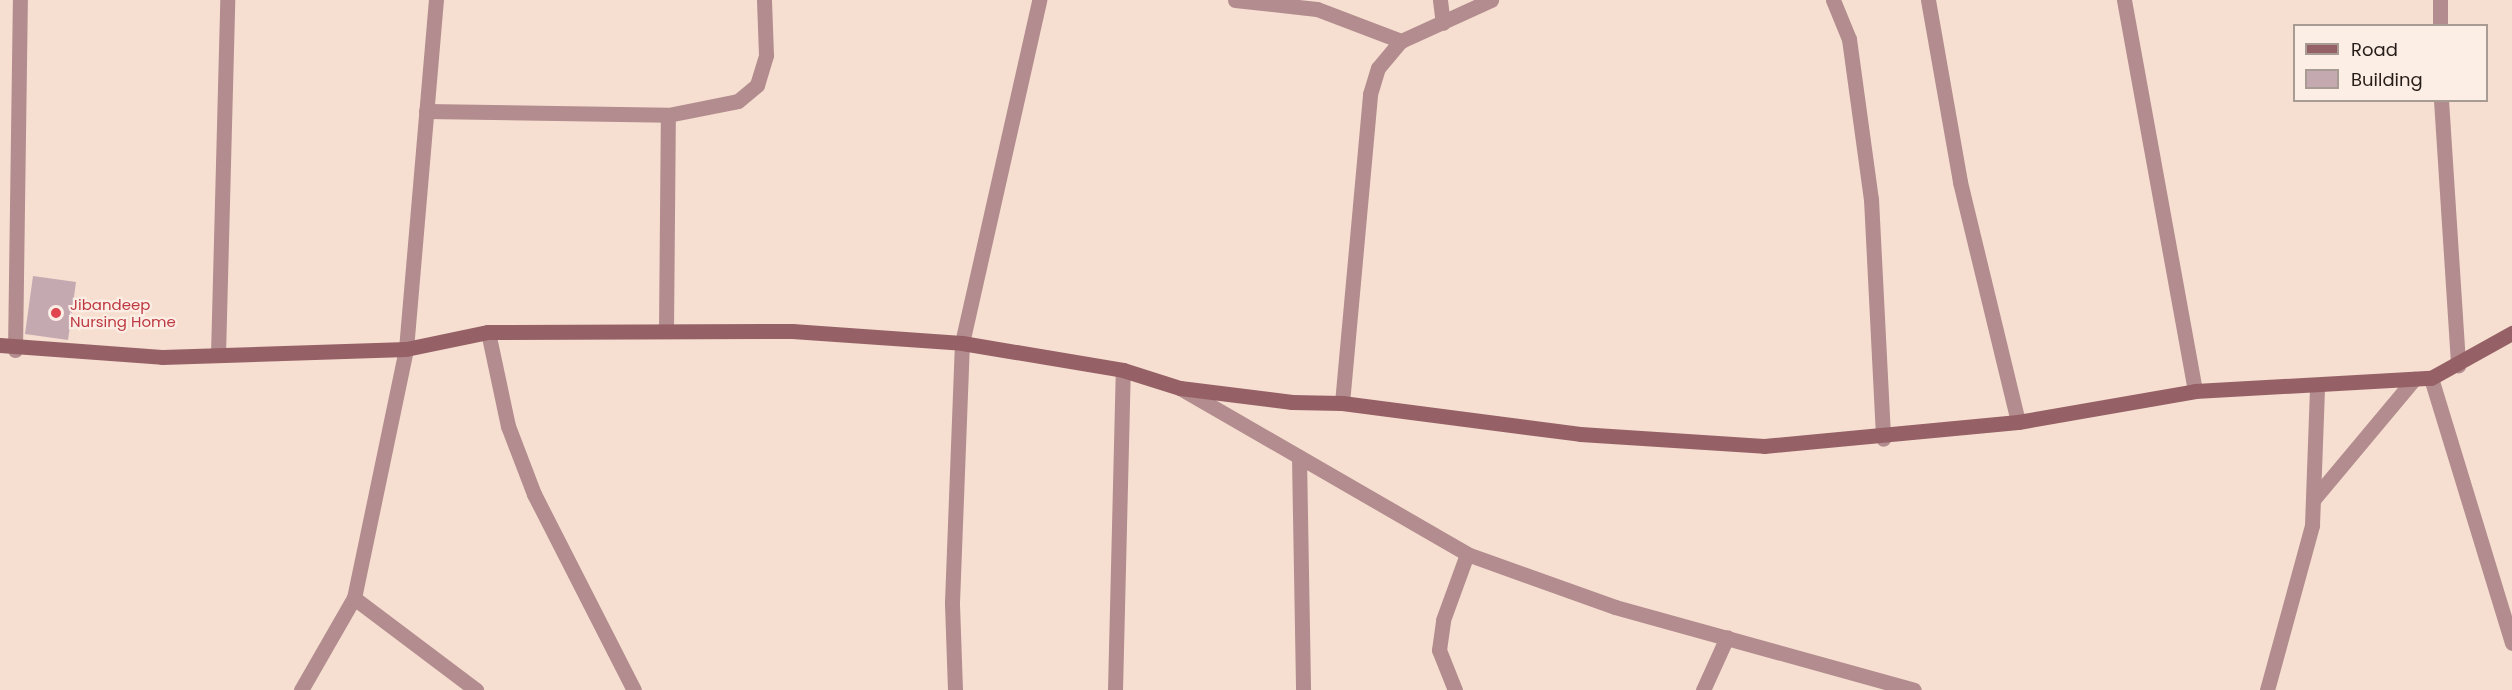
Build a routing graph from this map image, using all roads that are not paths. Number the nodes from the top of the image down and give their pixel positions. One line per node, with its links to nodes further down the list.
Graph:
1 (20, 0): 25 (street)
2 (226, 0): 26 (street)
3 (436, 0): 17 (street)
4 (764, 0): 18 (street)
5 (1039, 0): 22 (street)
6 (1236, 0): 15 (street)
7 (1440, 0): 13 (street)
8 (1491, 0): 13 (street)
9 (1833, 0): 36 (street)
10 (1928, 0): 35 (street)
11 (2124, 0): 33 (street)
12 (2440, 0): 14 (street)
13 (1443, 23): 15 (street)
14 (2440, 24)
15 (1401, 41): 34 (street)
16 (2441, 102): 27 (street)
17 (426, 111): 18 (street); 24 (street)
18 (668, 115): 19 (street)
19 (666, 330): 20 (street); 22 (street)
20 (488, 333): 24 (street); 45 (street)
21 (2512, 333): 27 (street)
22 (962, 343): 28 (street); 46 (street)
23 (0, 345): 25 (street)
24 (406, 349): 26 (street); 40 (street)
25 (15, 350): 26 (street)
26 (218, 356)
27 (2458, 366): 29 (street)
28 (1123, 370): 32 (street); 47 (street)
29 (2431, 378): 30 (street); 42 (street)
30 (2414, 379): 31 (street); 38 (street)
31 (2317, 387): 33 (street); 38 (street)
32 (1180, 388): 34 (street); 37 (street)
33 (2195, 391): 35 (street)
34 (1342, 403): 36 (street)
35 (2018, 422): 36 (street)
36 (1883, 439)
37 (1299, 457): 39 (street); 48 (street)
38 (2313, 500): 52 (street)
39 (1467, 554): 41 (street); 49 (street)
40 (354, 598): 43 (street); 44 (street)
41 (1726, 637): 50 (street); 51 (street)
42 (2512, 643)
43 (301, 690)
44 (476, 690)
45 (634, 690)
46 (955, 690)
47 (1115, 690)
48 (1303, 690)
49 (1455, 690)
50 (1703, 690)
51 (1914, 690)
52 (2267, 690)

